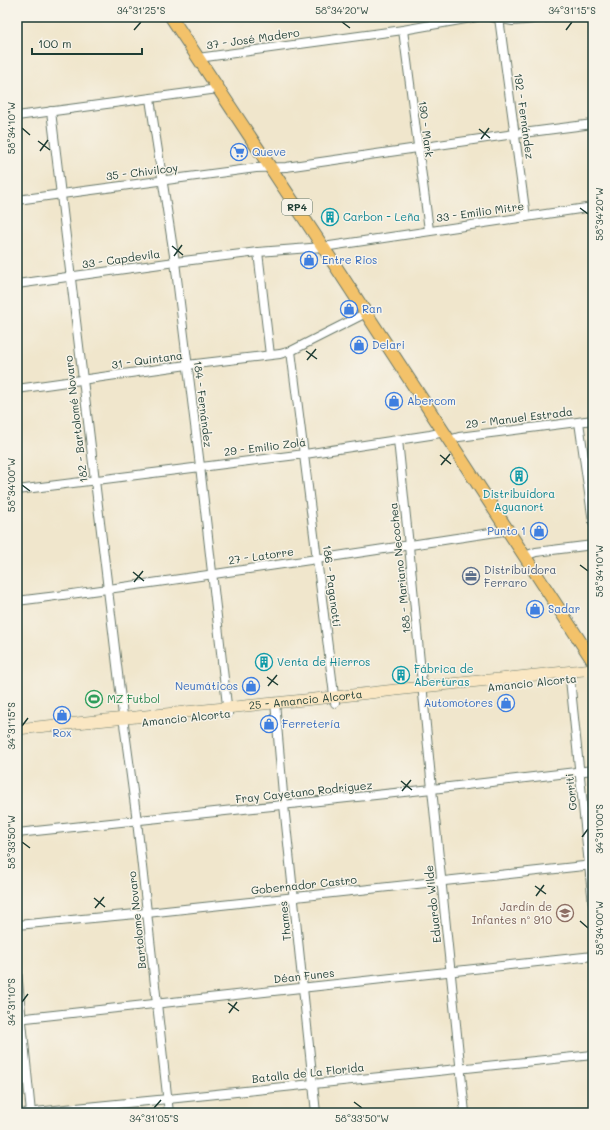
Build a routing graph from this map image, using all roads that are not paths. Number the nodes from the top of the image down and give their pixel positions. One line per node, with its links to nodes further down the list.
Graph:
1 (171, 17): 6 (main road, RP4)
2 (477, 17): 5 (street, 37 - José Madero)
3 (550, 17): 4 (street)
4 (495, 18): 12 (street, 192 - Fernández)
5 (403, 30): 6 (street, 37 - José Madero); 13 (street, 190 - Mark)
6 (198, 58): 7 (main road, RP4)
7 (218, 89): 8 (street); 14 (main road, RP4)
8 (150, 99): 9 (street); 15 (street, 184 - Fernández)
9 (51, 111): 10 (street); 16 (street, 182 - Bartolomé Novaro)
10 (17, 116)
11 (593, 124): 12 (street, 35 - Chivilcoy)
12 (515, 134): 13 (street, 35 - Chivilcoy); 19 (street, 192 - Fernández)
13 (418, 148): 14 (street, 35 - Chivilcoy); 20 (street, 190 - Mark)
14 (270, 167): 15 (street, 35 - Chivilcoy); 21 (main road, RP4)
15 (163, 181): 16 (street, 35 - Chivilcoy); 23 (street, 184 - Fernández)
16 (60, 193): 17 (street, 35 - Chivilcoy); 24 (street, 182 - Bartolomé Novaro)
17 (17, 200)
18 (593, 207): 19 (street, 33 - Emilio Mitre)
19 (526, 216): 20 (street, 33 - Emilio Mitre)
20 (429, 230): 21 (street, 33 - Emilio Mitre)
21 (323, 247): 22 (street, 33 - Capdevila); 26 (main road, RP4)
22 (258, 252): 23 (street, 33 - Capdevila); 28 (street)
23 (175, 262): 24 (street, 33 - Capdevila); 29 (street, 184 - Fernández)
24 (70, 277): 25 (street, 33 - Capdevila); 30 (street, 182 - Bartolomé Novaro)
25 (17, 284)
26 (366, 314): 27 (street, 31 - Quintana); 34 (main road, RP4)
27 (291, 351): 28 (street, 31 - Quintana); 36 (street, 186 - Paganotti)
28 (270, 355): 29 (street, 31 - Quintana)
29 (187, 365): 30 (street, 31 - Quintana); 37 (street, 184 - Fernández)
30 (83, 380): 31 (street, 31 - Quintana); 38 (street, 182 - Bartolomé Novaro)
31 (17, 389)
32 (593, 420): 33 (street, 29 - Manuel Estrada)
33 (579, 422): 34 (street, 29 - Manuel Estrada); 40 (street)
34 (446, 436): 35 (street, 29 - Emilio Zolá); 41 (main road, RP4)
35 (398, 440): 36 (street, 29 - Emilio Zolá); 43 (street, 188 - Mariano Necochea)
36 (305, 454): 37 (street, 29 - Emilio Zolá); 45 (street, 186 - Paganotti)
37 (200, 466): 38 (street, 29 - Emilio Zolá); 46 (street, 184 - Fernández)
38 (95, 480): 39 (street, 29 - Emilio Zolá); 47 (street, 182 - Bartolomé Novaro)
39 (17, 490)
40 (593, 522)
41 (507, 530): 43 (street, 27 - Latorre); 44 (main road, RP4)
42 (593, 545): 44 (street)
43 (409, 546): 45 (street, 27 - Latorre); 53 (street, 188 - Mariano Necochea)
44 (525, 556): 49 (main road, RP4)
45 (317, 559): 46 (street, 27 - Latorre); 54 (street, 186 - Paganotti)
46 (212, 574): 47 (street, 27 - Latorre); 56 (street, 184 - Fernández)
47 (108, 590): 48 (street, 27 - Latorre); 57 (street, 182 - Bartolomé Novaro)
48 (17, 601)
49 (593, 661)
50 (593, 669): 53 (main road, 25 - Amancio Alcorta)
51 (593, 676): 52 (main road, Amancio Alcorta)
52 (570, 679): 53 (main road, Amancio Alcorta); 61 (street, Gorriti)
53 (423, 690): 54 (main road, 25 - Amancio Alcorta); 62 (street, Eduardo Wilde)
54 (335, 700): 55 (main road, 25 - Amancio Alcorta)
55 (276, 705): 56 (main road, 25 - Amancio Alcorta); 63 (street, Thames)
56 (228, 710): 57 (main road, 25 - Amancio Alcorta)
57 (124, 721): 59 (main road, 25 - Amancio Alcorta); 64 (street, Bartolome Novaro)
58 (17, 723): 59 (street)
59 (17, 732)
60 (593, 770): 61 (street, Fray Cayetano Rodríguez)
61 (580, 771): 62 (street, Fray Cayetano Rodríguez); 66 (street, Gorriti)
62 (432, 789): 63 (street, Fray Cayetano Rodríguez); 67 (street, Eduardo Wilde)
63 (284, 805): 64 (street, Fray Cayetano Rodríguez); 68 (street, Thames)
64 (137, 821): 65 (street, Fray Cayetano Rodríguez); 70 (street, Bartolome Novaro)
65 (17, 833)
66 (591, 865): 67 (street, Gobernador Castro); 69 (street, Gorriti)
67 (441, 881): 68 (street, Gobernador Castro); 74 (street, Eduardo Wilde)
68 (294, 897): 70 (street, Gobernador Castro); 75 (street, Thames)
69 (593, 904)
70 (147, 913): 71 (street, Gobernador Castro); 76 (street, Bartolome Novaro)
71 (17, 925)
72 (593, 956): 74 (street, Déan Funes)
73 (17, 971): 77 (street)
74 (451, 972): 75 (street, Déan Funes); 79 (street, Eduardo Wilde)
75 (303, 988): 76 (street, Déan Funes); 80 (street, Thames)
76 (157, 1004): 77 (street, Déan Funes); 81 (street, Bartolome Novaro)
77 (19, 1019): 82 (street)
78 (593, 1055): 79 (street, Batalla de La Florida)
79 (460, 1068): 80 (street, Batalla de La Florida); 85 (street, Eduardo Wilde)
80 (313, 1084): 81 (street, Batalla de La Florida); 84 (street, Thames)
81 (168, 1099): 82 (street, Batalla de La Florida); 83 (street, Bartolome Novaro)
82 (29, 1113)
83 (169, 1113)
84 (316, 1113)
85 (465, 1113)

